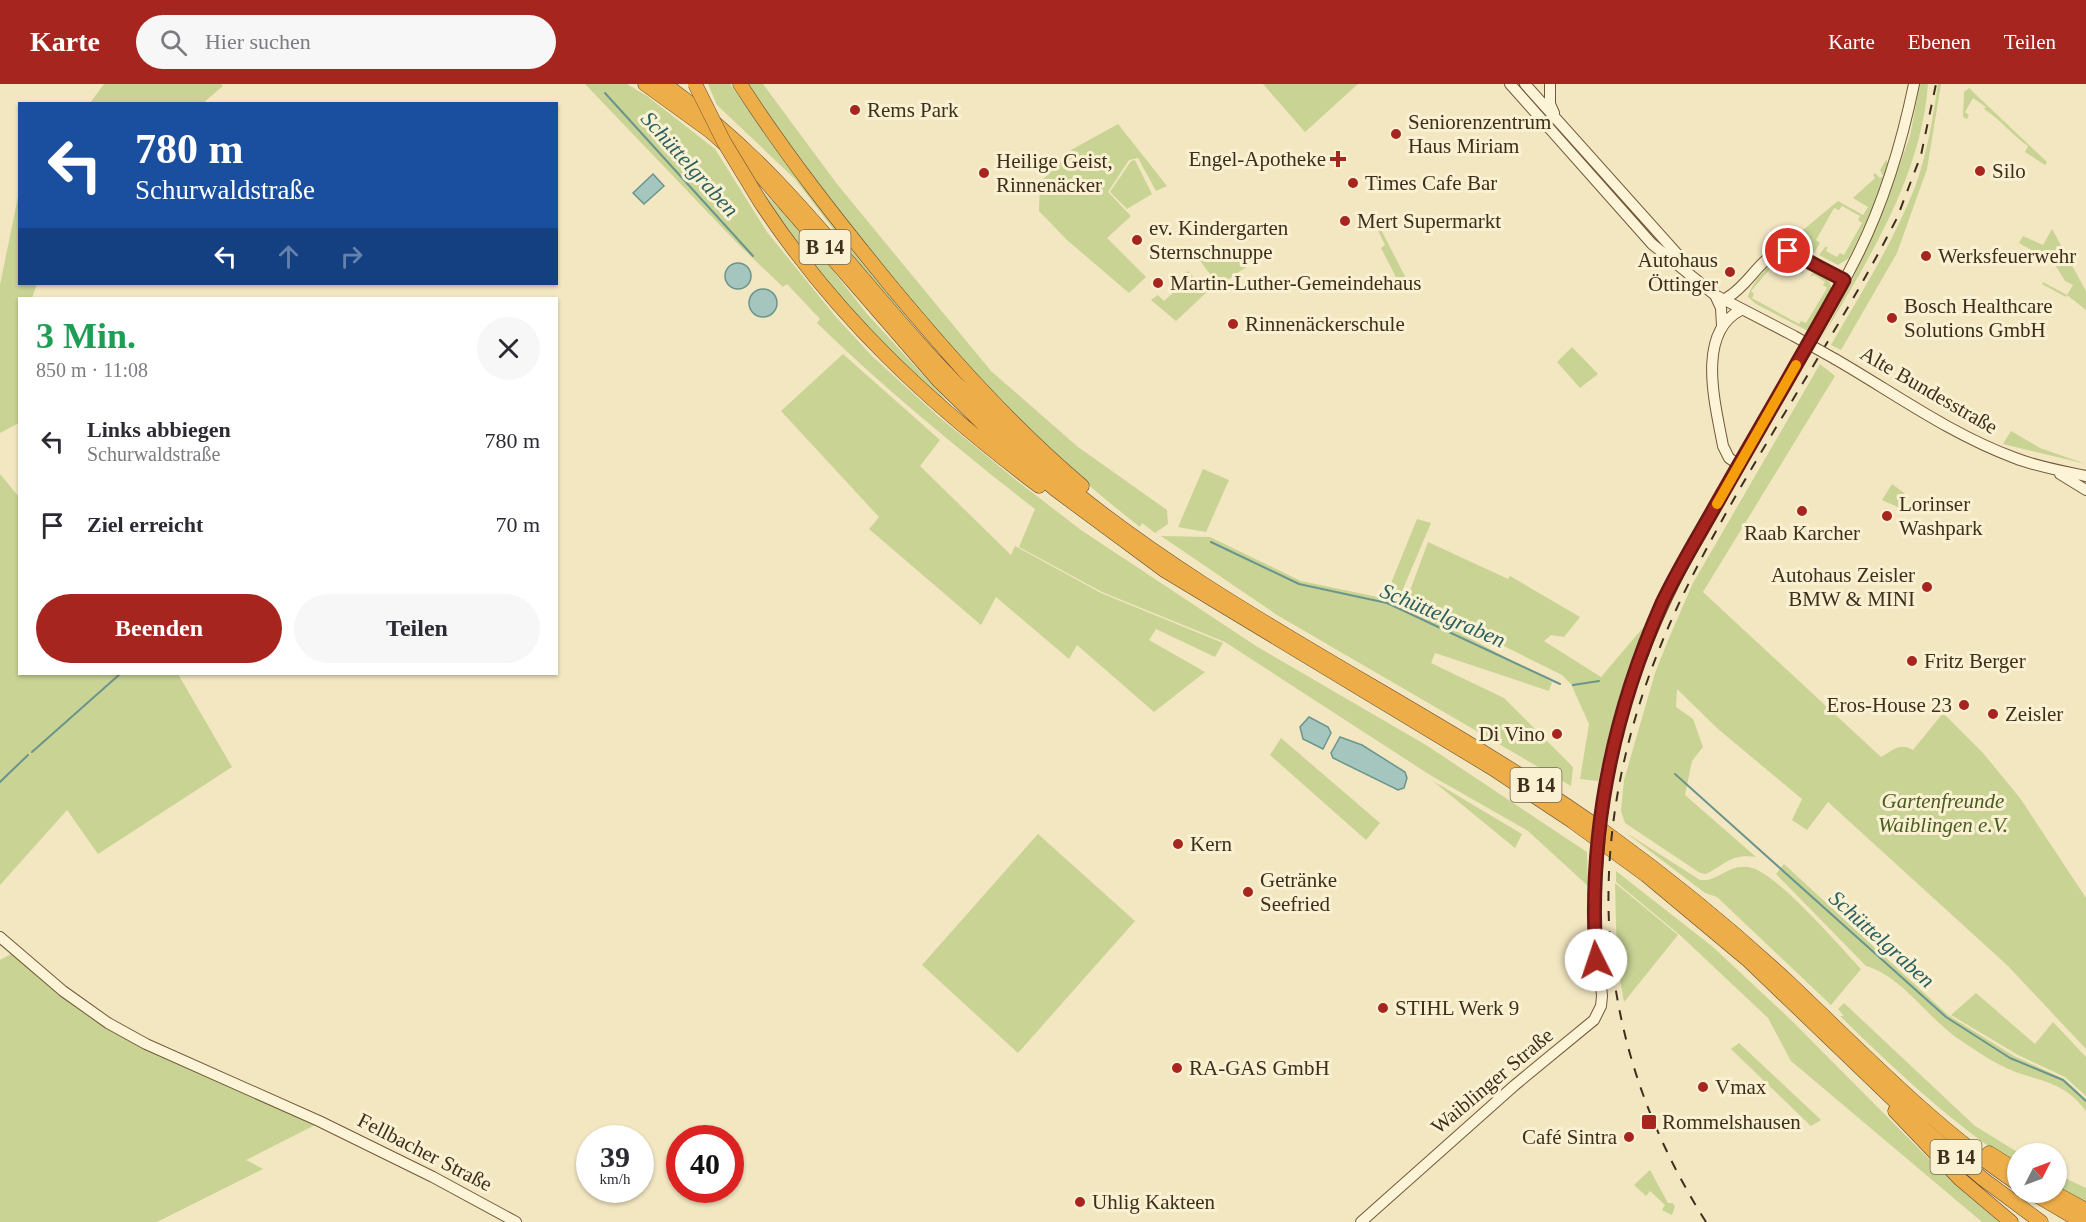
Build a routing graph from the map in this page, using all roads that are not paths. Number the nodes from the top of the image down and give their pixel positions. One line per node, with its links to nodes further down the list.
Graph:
1 (645, 84): 22 (highway, B 14)
2 (664, 84): 21 (highway, B 14)
3 (695, 84): 22 (highway, bridge)
4 (740, 84): 21 (highway)
5 (1510, 84): 9 (street, Alte Bundesstraße)
6 (1550, 84): 10 (street)
7 (1914, 84): 11 (street, Waiblinger Straße)
8 (1530, 86): 9 (street); 10 (street, Alte Bundesstraße)
9 (1521, 97): 13 (street, Alte Bundesstraße)
10 (1558, 122): 14 (street, Alte Bundesstraße)
11 (1844, 280): 12 (street); 17 (street, Waiblinger Straße)
12 (1748, 282): 14 (street); 15 (street)
13 (1715, 295): 15 (street, Alte Bundesstraße); 16 (street)
14 (1728, 297): 15 (street, Alte Bundesstraße)
15 (1742, 308): 16 (street); 18 (street, Alte Bundesstraße, bridge)
16 (1722, 326): 17 (street)
17 (1739, 465): 33 (street, Waiblinger Straße, bridge)
18 (2049, 468): 19 (street, Alte Bundesstraße); 20 (street)
19 (2086, 476)
20 (2086, 490)
21 (1121, 526): 25 (highway, B 14)
22 (1143, 555): 24 (highway, B 14)
23 (0, 937): 31 (street, Fellbacher Straße)
24 (1876, 1085): 34 (highway); 35 (highway, B 14)
25 (1911, 1099): 26 (highway, B 14); 27 (highway)
26 (2007, 1163)
27 (2007, 1176)
28 (2067, 1200): 30 (highway)
29 (2050, 1203): 36 (highway)
30 (2086, 1210)
31 (514, 1220): 32 (street, Fellbacher Straße)
32 (528, 1222)
33 (1361, 1222)
34 (2011, 1222)
35 (2041, 1222)
36 (2082, 1222)

